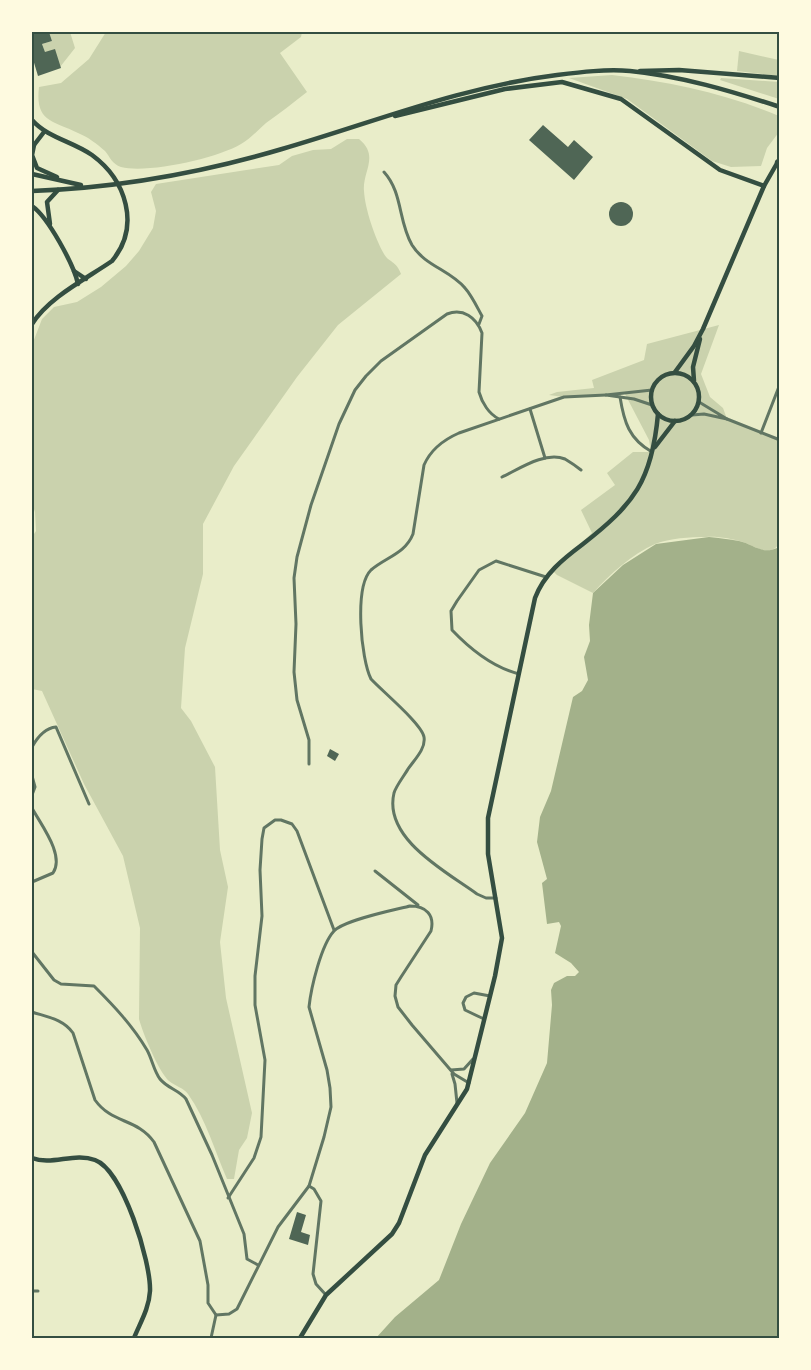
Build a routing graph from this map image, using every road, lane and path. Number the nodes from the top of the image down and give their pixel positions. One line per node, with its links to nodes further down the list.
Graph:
1 (629, 71): 2 (main road); 3 (main road); 5 (main road)
2 (780, 78)
3 (780, 108)
4 (32, 120): 6 (main road)
5 (357, 125): 12 (main road); 13 (main road)
6 (44, 132): 7 (main road); 19 (main road)
7 (33, 146): 11 (main road)
8 (779, 161): 13 (main road)
9 (384, 172): 22 (street)
10 (32, 174): 11 (main road)
11 (62, 180): 12 (main road)
12 (83, 186): 14 (main road)
13 (764, 186): 23 (main road)
14 (58, 190): 15 (main road); 17 (main road)
15 (32, 191)
16 (32, 206): 17 (main road)
17 (51, 227): 18 (main road)
18 (74, 271): 19 (main road); 20 (main road)
19 (86, 279): 20 (main road)
20 (78, 284): 21 (main road)
21 (32, 324)
22 (479, 324): 35 (street); 47 (street)
23 (703, 329): 24 (main road); 25 (main road)
24 (675, 372): 25 (main road); 27 (main road)
25 (694, 381): 30 (main road)
26 (780, 384): 38 (street)
27 (652, 390): 28 (street); 31 (main road)
28 (606, 395): 29 (street); 32 (street)
29 (620, 397): 31 (street); 40 (street)
30 (699, 402): 34 (main road); 36 (street)
31 (652, 405): 33 (main road)
32 (530, 409): 35 (street); 41 (street)
33 (658, 414): 37 (main road); 40 (main road)
34 (692, 415): 36 (street); 37 (main road)
35 (499, 419): 54 (street)
36 (727, 419): 38 (street)
37 (675, 421): 40 (main road)
38 (761, 433): 39 (street)
39 (780, 440)
40 (652, 451): 44 (main road)
41 (545, 458): 42 (street); 43 (street)
42 (581, 470)
43 (502, 477)
44 (546, 577): 45 (main road); 45 (street)
45 (519, 674): 54 (main road)
46 (32, 747): 50 (street)
47 (309, 764)
48 (32, 776): 49 (street)
49 (32, 795)
50 (89, 804)
51 (32, 808): 53 (street)
52 (375, 872): 55 (street)
53 (32, 882)
54 (496, 898): 58 (main road)
55 (419, 906): 56 (street); 62 (street)
56 (334, 930): 66 (street); 67 (street)
57 (32, 952): 67 (street)
58 (490, 996): 60 (main road); 60 (street)
59 (32, 1012): 72 (street)
60 (484, 1019): 61 (main road)
61 (475, 1058): 62 (street); 63 (main road)
62 (450, 1070): 63 (street); 64 (street)
63 (469, 1083): 64 (main road)
64 (457, 1105): 71 (main road)
65 (32, 1158): 73 (main road)
66 (309, 1186): 68 (street); 71 (street)
67 (228, 1198): 68 (street)
68 (258, 1265): 72 (street)
69 (38, 1291): 70 (street)
70 (32, 1292)
71 (326, 1295): 75 (main road)
72 (216, 1316): 74 (street)
73 (134, 1338)
74 (211, 1338)
75 (300, 1338)

